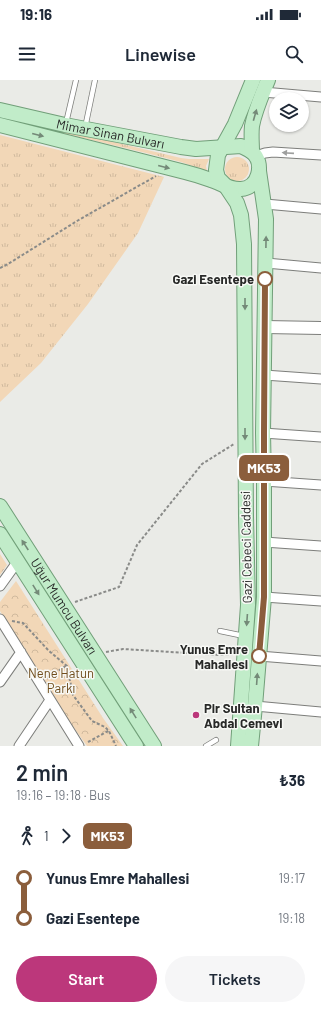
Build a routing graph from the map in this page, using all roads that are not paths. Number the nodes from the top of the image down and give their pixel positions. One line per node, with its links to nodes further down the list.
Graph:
1 (76, 80): 8 (lane)
2 (95, 80): 9 (lane)
3 (253, 80): 10 (main road)
4 (265, 86): 5 (street); 11 (main road, one-way to 4)
5 (321, 97)
6 (0, 110): 8 (main road, Mimar Sinan Bulvarı)
7 (0, 125): 14 (main road, one-way to 14)
8 (65, 125): 9 (main road, Mimar Sinan Bulvarı)
9 (85, 129): 10 (main road, Mimar Sinan Bulvarı)
10 (222, 148): 11 (main road); 14 (main road)
11 (254, 154): 12 (street, one-way to 11); 13 (main road)
12 (321, 155)
13 (259, 171): 14 (main road); 15 (main road, Gazi Cebeci Caddesi)
14 (225, 185): 37 (main road, Gazi Cebeci Caddesi, one-way to 37)
15 (265, 204): 16 (street); 17 (main road, Gazi Cebeci Caddesi, one-way to 15)
16 (321, 209)
17 (266, 263): 18 (street); 19 (main road, Gazi Cebeci Caddesi)
18 (321, 268)
19 (265, 327): 20 (main road); 21 (main road, Gazi Cebeci Caddesi)
20 (321, 328)
21 (264, 375): 22 (street); 23 (main road, Gazi Cebeci Caddesi)
22 (321, 379)
23 (264, 433): 24 (street); 25 (main road, Gazi Cebeci Caddesi)
24 (321, 437)
25 (264, 481): 26 (street); 29 (main road, Gazi Cebeci Caddesi)
26 (321, 485)
27 (0, 506): 49 (main road, Uğur Mumcu Bulvarı, one-way to 27)
28 (0, 534): 31 (main road, Uğur Mumcu Bulvarı)
29 (264, 542): 30 (street); 33 (main road, Gazi Cebeci Caddesi)
30 (321, 546)
31 (18, 561): 32 (street); 48 (main road, Uğur Mumcu Bulvarı, one-way to 48)
32 (0, 586)
33 (264, 597): 34 (street); 39 (main road, Gazi Cebeci Caddesi)
34 (321, 601)
35 (0, 619): 38 (street)
36 (220, 631): 37 (lane)
37 (246, 637): 51 (main road, Gazi Cebeci Caddesi)
38 (21, 652): 41 (street); 42 (street)
39 (259, 656): 40 (street); 43 (main road, Gazi Cebeci Caddesi, one-way to 39)
40 (321, 661)
41 (0, 682)
42 (50, 700): 46 (street); 47 (street)
43 (256, 706): 44 (street); 52 (main road, Gazi Cebeci Caddesi)
44 (321, 712)
45 (216, 740): 50 (lane)
46 (82, 745)
47 (18, 746)
48 (136, 746)
49 (154, 746)
50 (206, 746)
51 (238, 746)
52 (251, 746)

